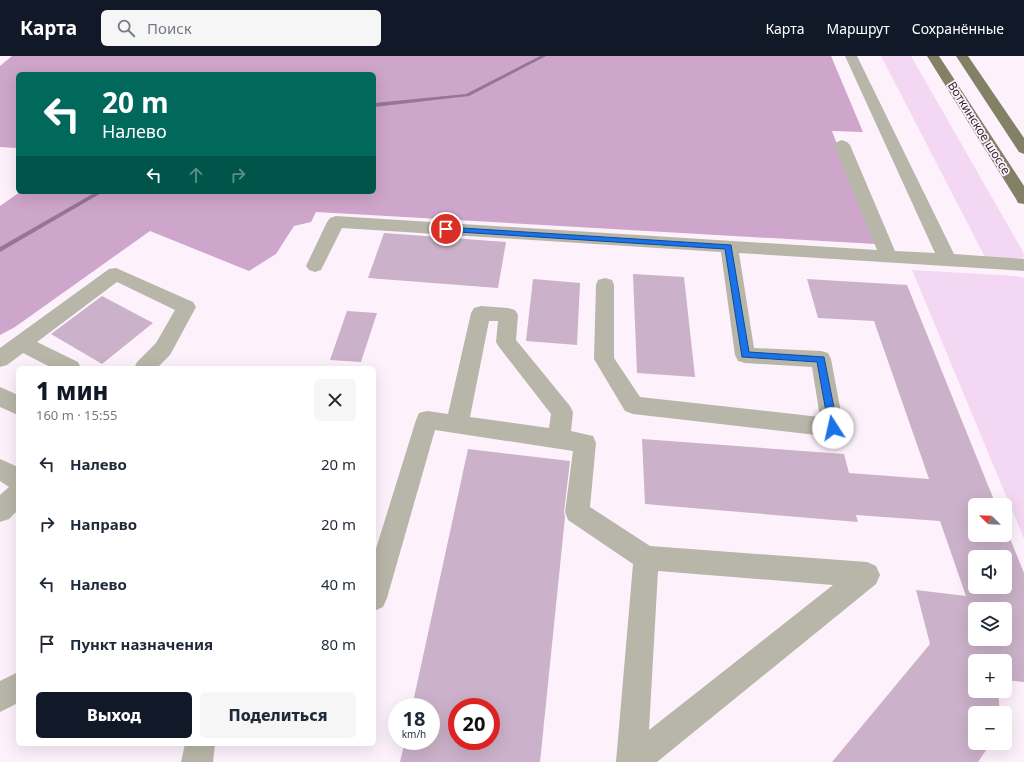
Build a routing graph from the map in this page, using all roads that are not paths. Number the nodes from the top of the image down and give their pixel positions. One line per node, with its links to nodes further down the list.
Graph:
1 (851, 56): 9 (lane)
2 (933, 56): 6 (main road, Воткинское шоссе)
3 (962, 56): 5 (main road, Воткинское шоссе)
4 (842, 146): 8 (lane)
5 (1024, 149)
6 (1024, 199)
7 (729, 247): 8 (lane); 11 (lane); 12 (lane)
8 (889, 257): 9 (lane)
9 (948, 261): 10 (lane)
10 (1024, 265)
11 (315, 266)
12 (605, 285)
13 (20, 343): 14 (lane); 15 (lane); 16 (lane)
14 (0, 359)
15 (67, 366)
16 (146, 366)
17 (0, 396): 18 (lane)
18 (16, 405)
19 (457, 424): 20 (lane); 20 (lane); 26 (lane)
20 (559, 439): 25 (lane)
21 (0, 469): 22 (lane)
22 (16, 479)
23 (16, 496): 24 (lane)
24 (0, 510)
25 (646, 558): 31 (lane); 31 (lane)
26 (376, 591)
27 (16, 688): 28 (lane)
28 (0, 698)
29 (200, 746): 30 (lane)
30 (197, 762)
31 (633, 762)

